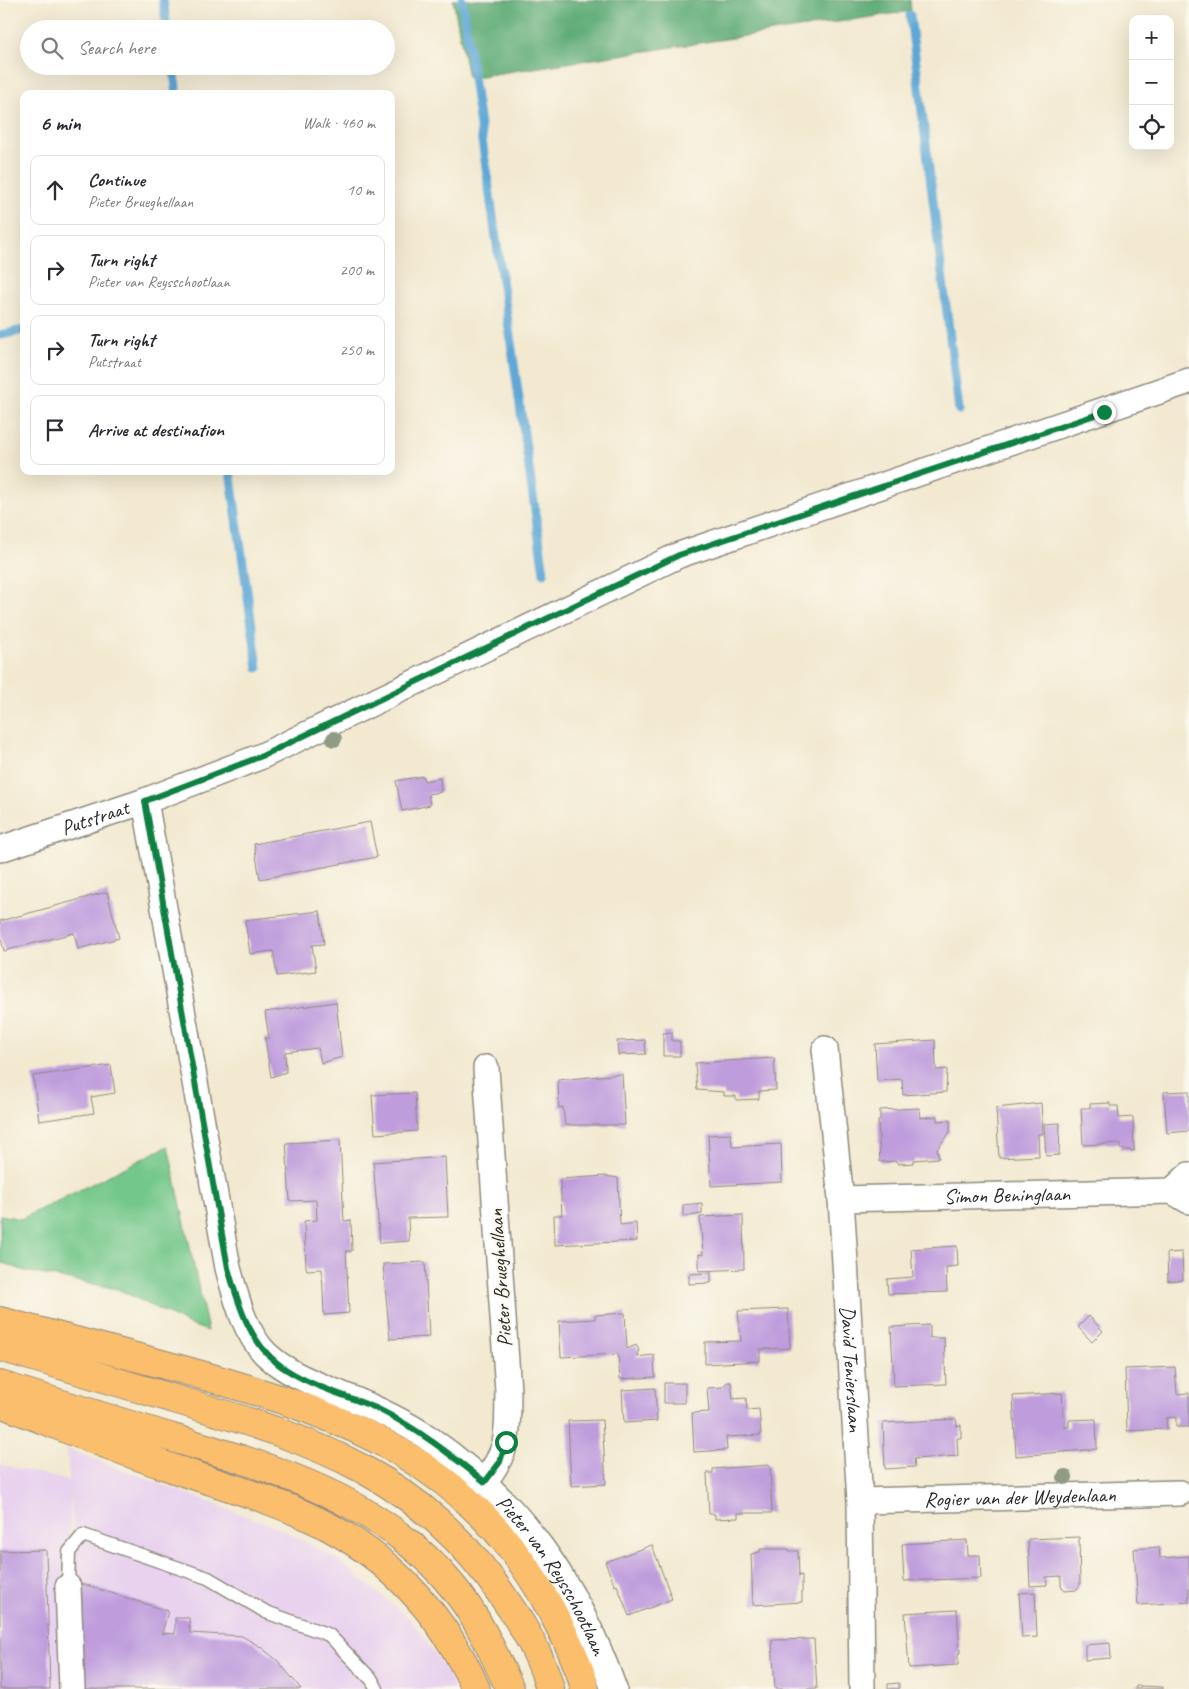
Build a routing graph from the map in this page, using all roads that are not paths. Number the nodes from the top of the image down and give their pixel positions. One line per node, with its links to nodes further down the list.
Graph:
1 (1189, 381): 2 (street, Putstraat)
2 (145, 801): 3 (street, Putstraat); 12 (street, Pieter van Reysschootlaan)
3 (0, 850)
4 (824, 1049): 7 (street, David Tenierslaan)
5 (486, 1068): 12 (street, Pieter Brueghellaan)
6 (1183, 1189): 7 (street, Simon Beninglaan)
7 (841, 1199): 14 (street, David Tenierslaan)
8 (0, 1321): 21 (highway)
9 (0, 1347): 20 (highway)
10 (0, 1385): 19 (highway)
11 (0, 1403): 18 (highway)
12 (485, 1482): 22 (street, Pieter van Reysschootlaan)
13 (1186, 1492): 14 (street, Rogier van der Weydenlaan)
14 (860, 1501): 23 (street, David Tenierslaan)
15 (68, 1587): 16 (street); 17 (lane)
16 (72, 1689)
17 (376, 1689)
18 (476, 1689)
19 (510, 1689)
20 (550, 1689)
21 (585, 1689)
22 (614, 1689)
23 (862, 1689)

